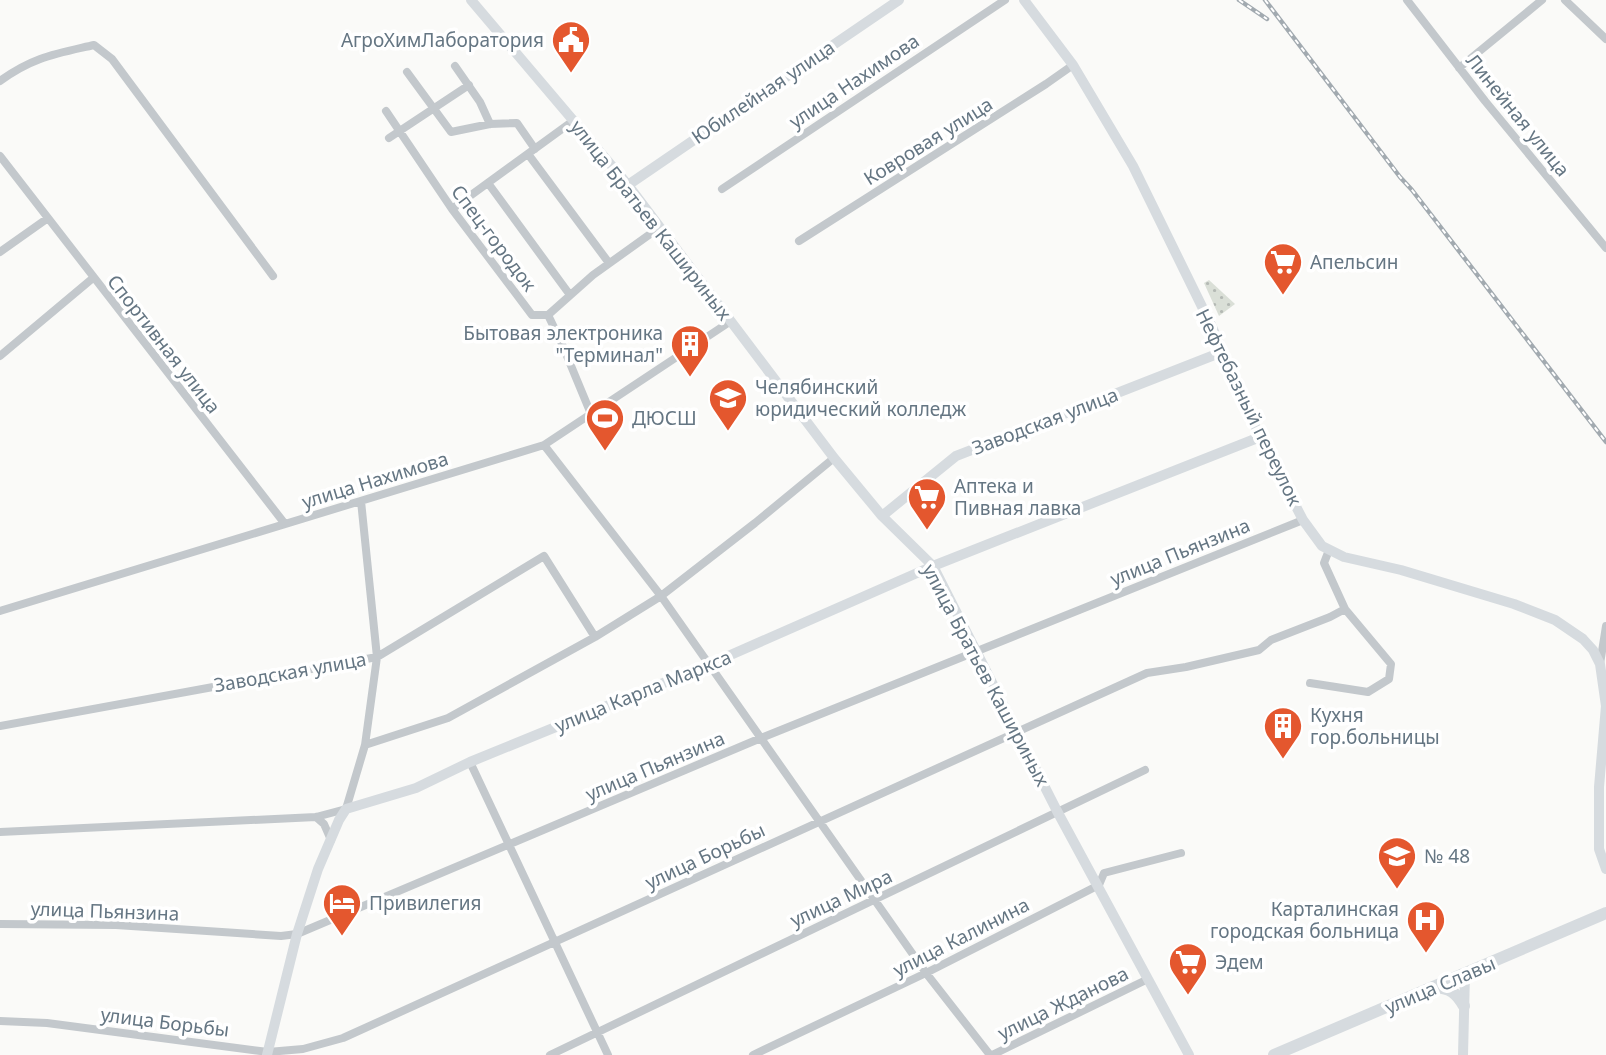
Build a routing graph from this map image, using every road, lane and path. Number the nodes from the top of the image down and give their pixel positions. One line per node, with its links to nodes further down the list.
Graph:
1 (471, 0): 17 (main road, улица Братьев Кашириных)
2 (899, 0): 24 (main road, Юбилейная улица)
3 (1005, 0): 25 (street, улица Нахимова)
4 (1407, 0): 11 (street, Линейная улица)
5 (1542, 0): 11 (street)
6 (1565, 0): 8 (street)
7 (1026, 1): 9 (main road, Нефтебазный переулок)
8 (1606, 39)
9 (1073, 65): 29 (street, Ковровая улица); 38 (main road, Нефтебазный переулок)
10 (455, 66): 14 (street)
11 (1459, 68): 30 (street, Линейная улица)
12 (407, 72): 15 (street)
13 (0, 81): 33 (street)
14 (469, 85): 15 (street); 18 (street)
15 (434, 108): 18 (street); 19 (street)
16 (386, 111): 19 (street, Спец-городок)
17 (573, 121): 21 (street); 24 (main road, улица Братьев Кашириных)
18 (490, 124): 21 (street)
19 (399, 130): 20 (street); 26 (street, Спец-городок)
20 (389, 138)
21 (531, 151): 23 (street); 32 (street)
22 (0, 156): 27 (street)
23 (488, 183): 26 (street); 35 (street)
24 (628, 184): 28 (main road, улица Братьев Кашириных)
25 (722, 189)
26 (452, 209): 36 (street, Спец-городок)
27 (48, 218): 31 (street); 34 (street)
28 (660, 227): 32 (street); 37 (main road, улица Братьев Кашириных)
29 (799, 242)
30 (1606, 248)
31 (0, 252)
32 (609, 263): 35 (street)
33 (273, 276)
34 (93, 278): 39 (street, Спортивная улица); 47 (street, Спортивная улица)
35 (570, 295): 36 (street)
36 (548, 315): 40 (street)
37 (731, 321): 40 (street, улица Нахимова); 43 (main road, улица Братьев Кашириных)
38 (1222, 352): 41 (main road, Нефтебазный переулок); 45 (main road, Заводская улица)
39 (0, 356)
40 (591, 414): 42 (street, улица Нахимова)
41 (1260, 437): 46 (main road, Нефтебазный переулок); 49 (main road, улица Карла Маркса)
42 (544, 445): 44 (street, улица Нахимова); 50 (street)
43 (834, 458): 45 (main road, улица Братьев Кашириных); 50 (street)
44 (361, 501): 47 (street, улица Нахимова); 56 (street)
45 (883, 516): 49 (main road, улица Братьев Кашириных)
46 (1303, 520): 48 (main road, Нефтебазный переулок); 55 (street, улица Пьянзина)
47 (285, 524): 52 (street, улица Нахимова)
48 (1329, 550): 51 (street); 58 (main road, Нефтебазный переулок)
49 (933, 566): 55 (main road, улица Братьев Кашириных); 57 (main road, улица Карла Маркса)
50 (661, 596): 54 (street); 57 (street)
51 (1345, 609): 59 (street); 61 (street, улица Борьбы)
52 (0, 611)
53 (1606, 626): 58 (street)
54 (595, 637): 56 (street, Заводская улица); 63 (street)
55 (975, 650): 61 (main road, улица Братьев Кашириных); 62 (street, улица Пьянзина)
56 (377, 656): 60 (street, Заводская улица); 63 (street)
57 (710, 664): 62 (street); 64 (main road, улица Карла Маркса)
58 (1600, 664): 74 (main road)
59 (1310, 683)
60 (0, 726)
61 (1017, 731): 67 (main road, улица Братьев Кашириных); 69 (street, улица Борьбы)
62 (761, 738): 69 (street); 72 (street, улица Пьянзина)
63 (365, 745): 66 (street)
64 (470, 762): 66 (main road, улица Карла Маркса); 72 (street)
65 (1145, 770): 67 (street, улица Мира)
66 (346, 809): 68 (street, улица Карла Маркса); 71 (main road)
67 (1057, 811): 75 (main road, улица Братьев Кашириных); 76 (street, улица Мира)
68 (316, 817): 70 (street, улица Карла Маркса); 71 (street)
69 (819, 821): 76 (street); 80 (street, улица Борьбы)
70 (0, 832)
71 (331, 840): 79 (main road)
72 (508, 846): 79 (street, улица Пьянзина); 80 (street)
73 (1181, 853): 75 (street, улица Калинина)
74 (1606, 869)
75 (1099, 885): 81 (street, улица Калинина); 83 (main road, улица Братьев Кашириных)
76 (875, 900): 81 (street); 87 (street, улица Мира)
77 (1606, 914): 82 (main road, улица Славы)
78 (0, 924): 79 (street, улица Пьянзина)
79 (297, 934): 88 (main road)
80 (554, 942): 87 (street); 88 (street, улица Борьбы)
81 (926, 973): 91 (street, улица Калинина); 92 (street)
82 (1465, 974): 84 (main road, улица Славы); 85 (main road)
83 (1149, 979): 92 (street, улица Жданова); 93 (main road, улица Братьев Кашириных)
84 (1434, 987): 85 (main road); 94 (main road, улица Славы)
85 (1465, 1006): 95 (main road)
86 (0, 1021): 88 (street, улица Борьбы)
87 (597, 1031): 89 (street, улица Мира); 90 (street)
88 (268, 1053)
89 (550, 1055)
90 (608, 1055)
91 (753, 1055)
92 (991, 1055)
93 (1189, 1055)
94 (1273, 1055)
95 (1463, 1055)

